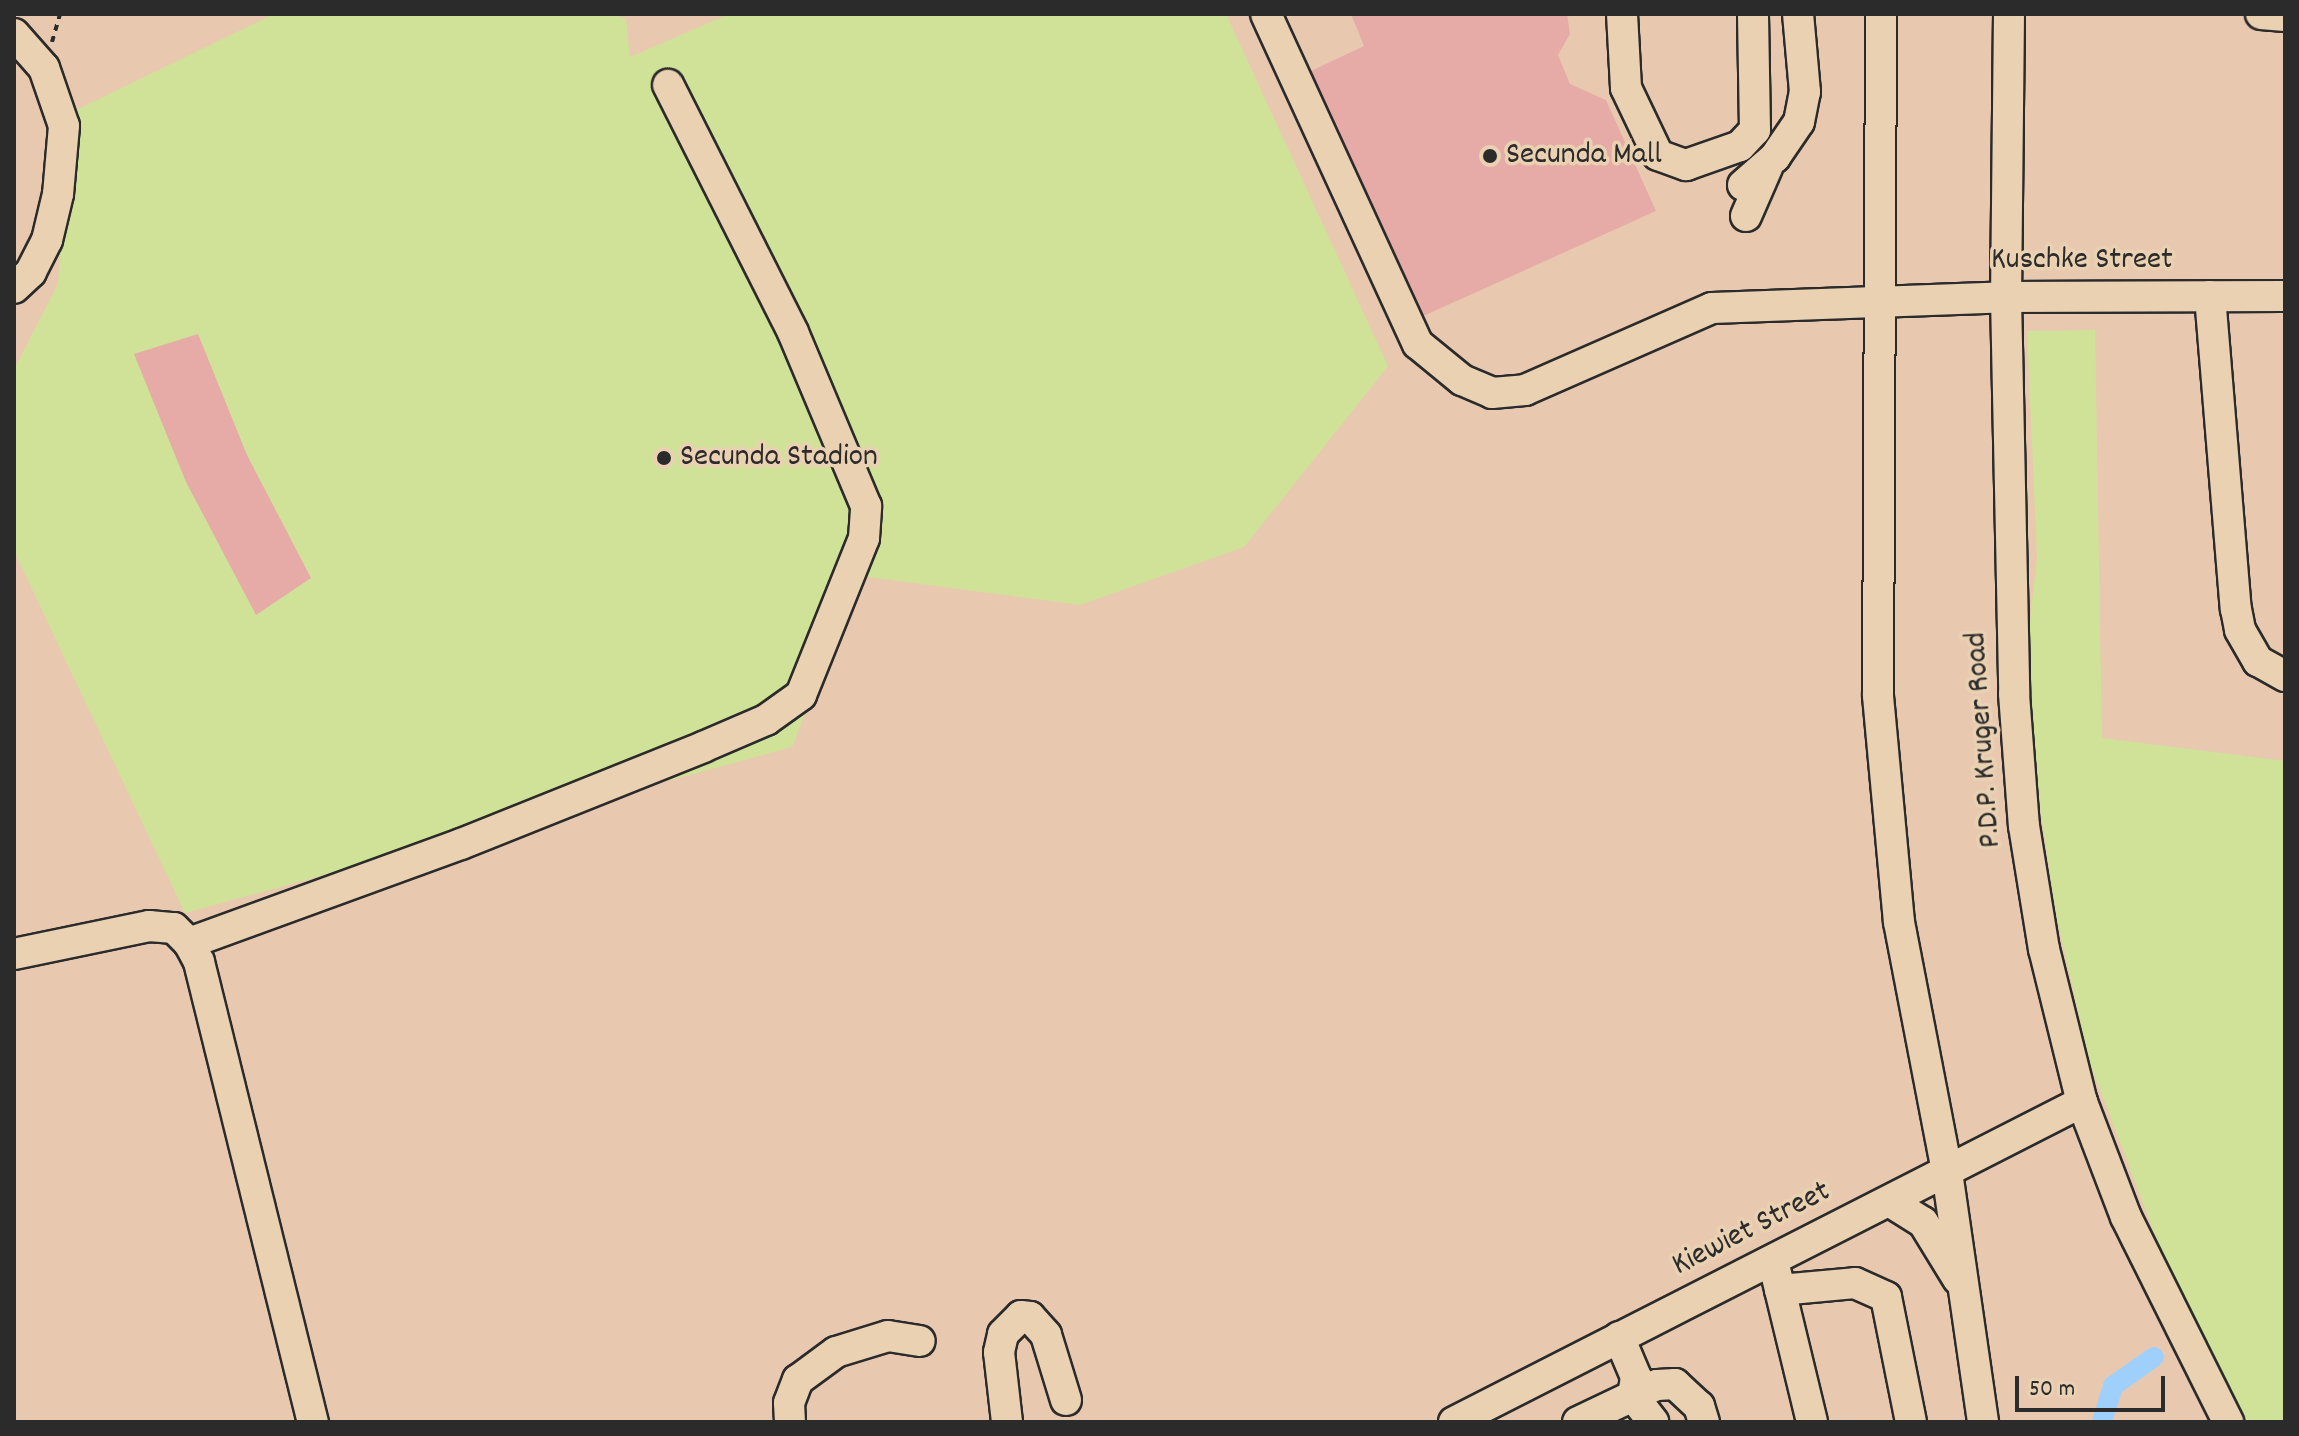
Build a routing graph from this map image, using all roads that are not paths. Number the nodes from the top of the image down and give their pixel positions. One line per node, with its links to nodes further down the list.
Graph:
1 (1266, 14): 16 (street, Kuschke Street)
2 (1622, 14): 3 (street)
3 (1753, 14)
4 (1798, 14): 9 (street)
5 (1881, 14): 16 (street)
6 (2009, 14): 15 (street, P.D.P. Kruger Road)
7 (14, 34): 12 (street)
8 (668, 85): 18 (street)
9 (1770, 162): 10 (street); 11 (street)
10 (1743, 185)
11 (1746, 216)
12 (14, 288)
13 (2210, 296): 14 (street, Kuschke Street); 15 (street, Kuschke Street); 17 (street)
14 (2285, 296)
15 (2006, 297): 16 (street, Kuschke Street); 20 (street, P.D.P. Kruger Road)
16 (1880, 301): 21 (street)
17 (2285, 676)
18 (182, 936): 19 (street); 30 (street)
19 (14, 954)
20 (2082, 1102): 21 (street, Kiewiet Street); 40 (street, P.D.P. Kruger Road)
21 (1947, 1172): 22 (street, Kiewiet Street); 24 (street)
22 (1889, 1201): 23 (street, Kiewiet Street); 24 (street)
23 (1750, 1270): 25 (street); 26 (street, Kiewiet Street)
24 (1964, 1287): 39 (street)
25 (1780, 1290): 37 (street); 38 (street)
26 (1619, 1337): 28 (street); 33 (street, Kiewiet Street)
27 (920, 1341): 31 (street)
28 (1633, 1396): 34 (street); 35 (street); 36 (street)
29 (1066, 1400): 32 (street)
30 (313, 1422)
31 (790, 1422)
32 (1007, 1422)
33 (1454, 1422)
34 (1578, 1422)
35 (1653, 1422)
36 (1704, 1422)
37 (1812, 1422)
38 (1911, 1422)
39 (1983, 1422)
40 (2228, 1422)

